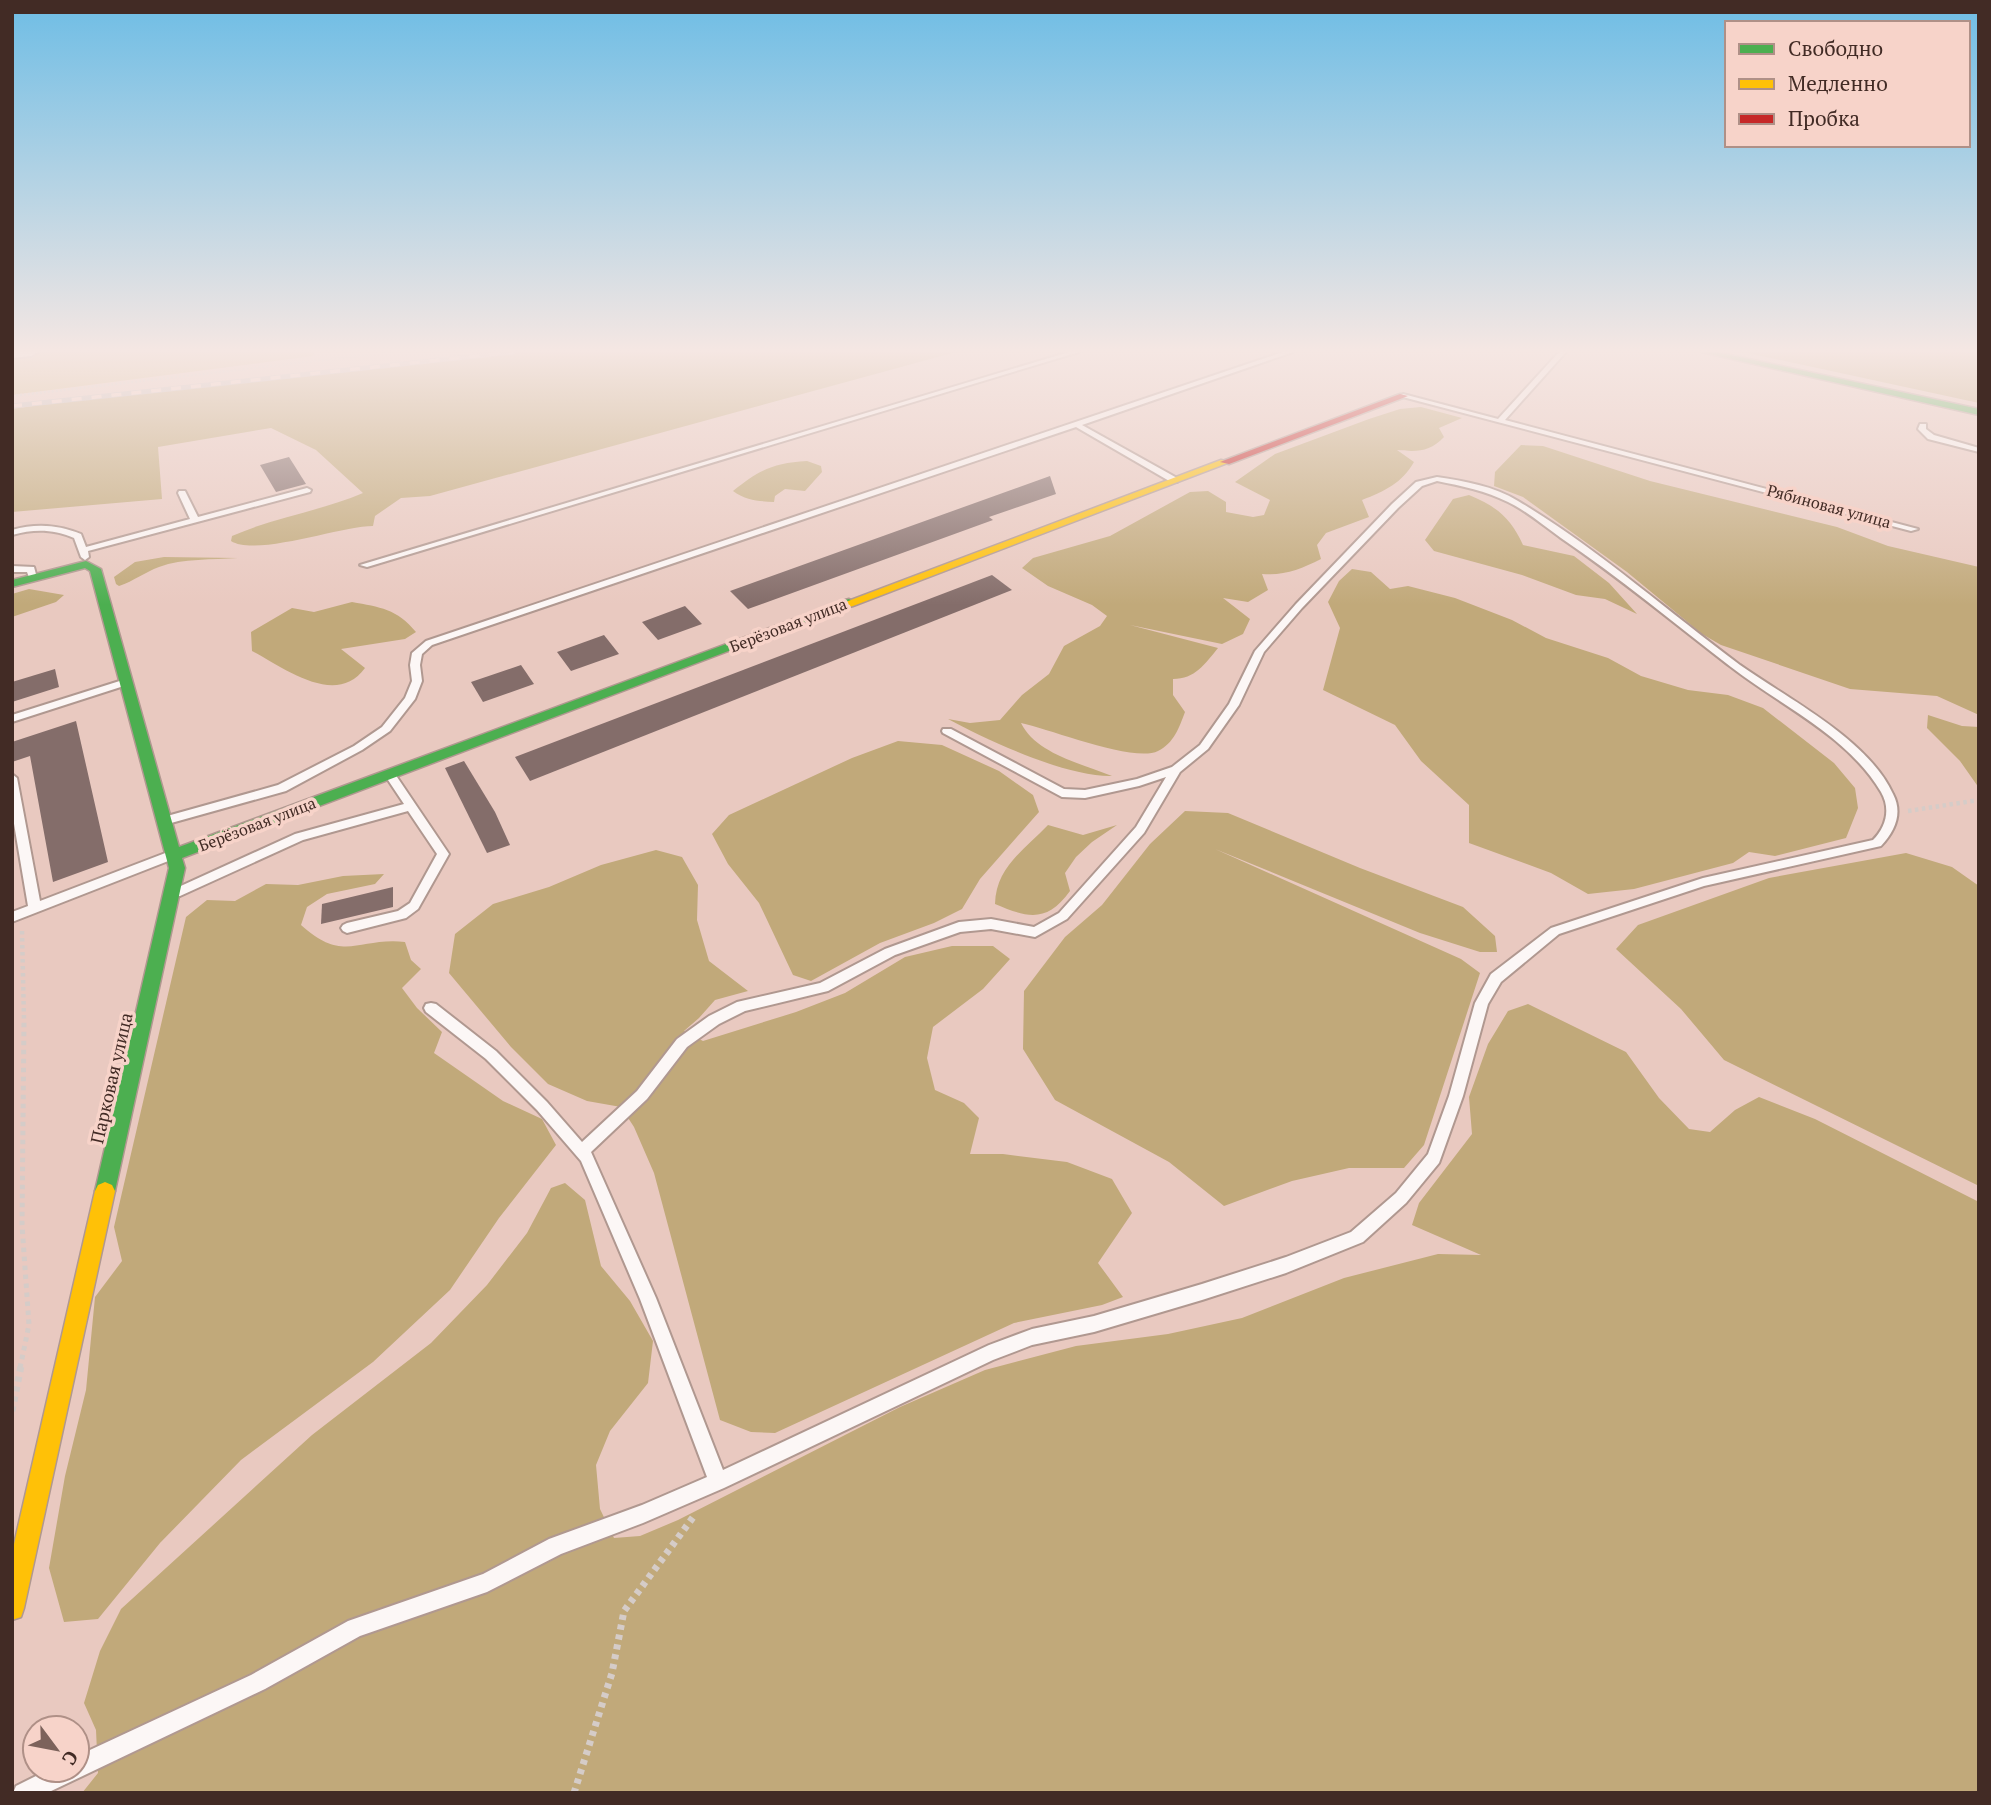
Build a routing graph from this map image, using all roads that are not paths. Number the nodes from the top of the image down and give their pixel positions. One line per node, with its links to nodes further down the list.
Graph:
1 (794, 436): 15 (lane)
2 (1040, 436): 26 (lane)
3 (1097, 436): 8 (lane)
4 (1293, 436): 8 (street, Берёзовая улица)
5 (1558, 436): 12 (lane, Рябиновая улица)
6 (1930, 436): 7 (lane)
7 (1979, 450)
8 (1174, 480): 23 (street, Берёзовая улица)
9 (307, 490): 11 (lane)
10 (182, 493): 11 (lane)
11 (195, 520): 14 (lane)
12 (1914, 529)
13 (12, 533): 14 (lane)
14 (85, 557): 17 (street); 19 (street, Парковая улица)
15 (364, 565)
16 (12, 569): 17 (lane)
17 (33, 578): 18 (street)
18 (12, 584)
19 (126, 682): 20 (lane); 26 (street, Парковая улица)
20 (12, 719)
21 (947, 731): 22 (lane)
22 (1176, 770): 33 (lane); 34 (lane)
23 (389, 774): 25 (lane); 27 (street, Берёзовая улица)
24 (12, 778): 29 (lane)
25 (411, 806): 28 (lane); 31 (lane)
26 (164, 821): 27 (street, Парковая улица)
27 (173, 855): 28 (street, Парковая улица); 29 (lane)
28 (171, 895): 35 (street, Парковая улица)
29 (35, 909): 30 (lane)
30 (12, 917)
31 (347, 928)
32 (431, 1007): 33 (lane)
33 (582, 1151): 34 (lane)
34 (718, 1482): 36 (lane)
35 (14, 1596)
36 (91, 1760)
37 (42, 1784): 38 (lane)
38 (23, 1793)

